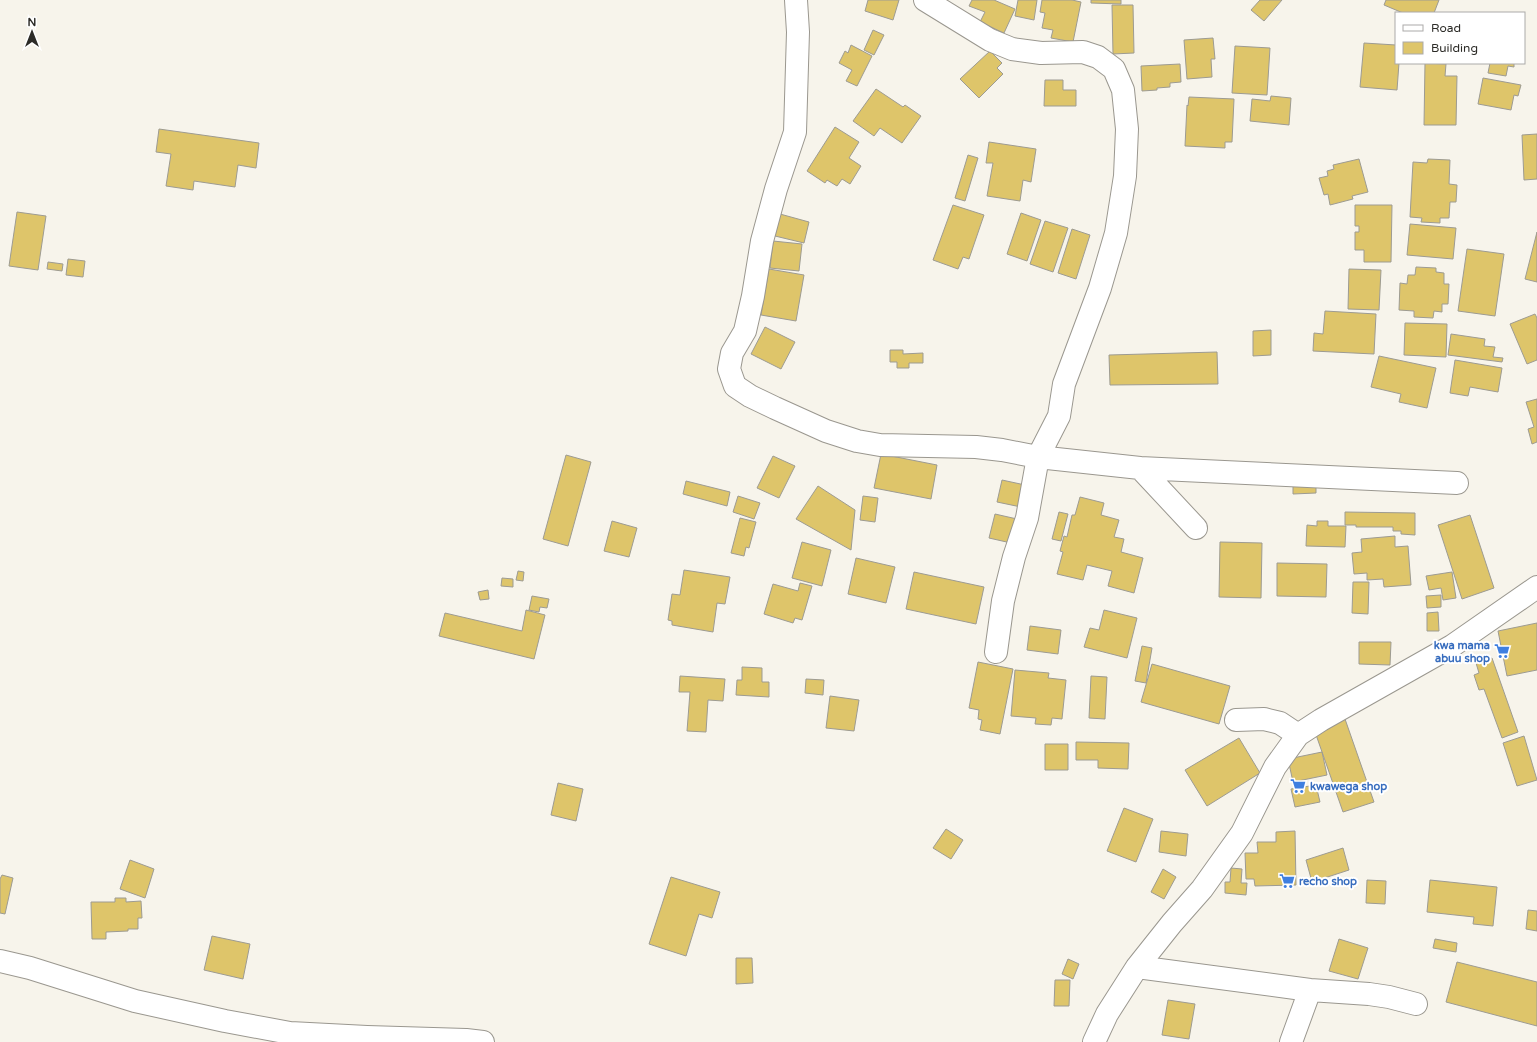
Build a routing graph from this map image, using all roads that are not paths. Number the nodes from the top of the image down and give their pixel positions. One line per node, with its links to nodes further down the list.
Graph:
1 (796, 0): 3 (street)
2 (925, 0): 3 (street)
3 (1038, 457): 4 (street); 8 (street)
4 (1140, 468): 5 (street); 6 (street)
5 (1457, 482)
6 (1196, 528)
7 (1537, 587): 10 (street)
8 (996, 652)
9 (1236, 720): 10 (street)
10 (1298, 735): 12 (street)
11 (0, 961): 15 (street)
12 (1137, 967): 13 (street); 16 (street)
13 (1310, 990): 14 (street); 17 (street)
14 (1416, 1004)
15 (483, 1042)
16 (1094, 1042)
17 (1291, 1042)

